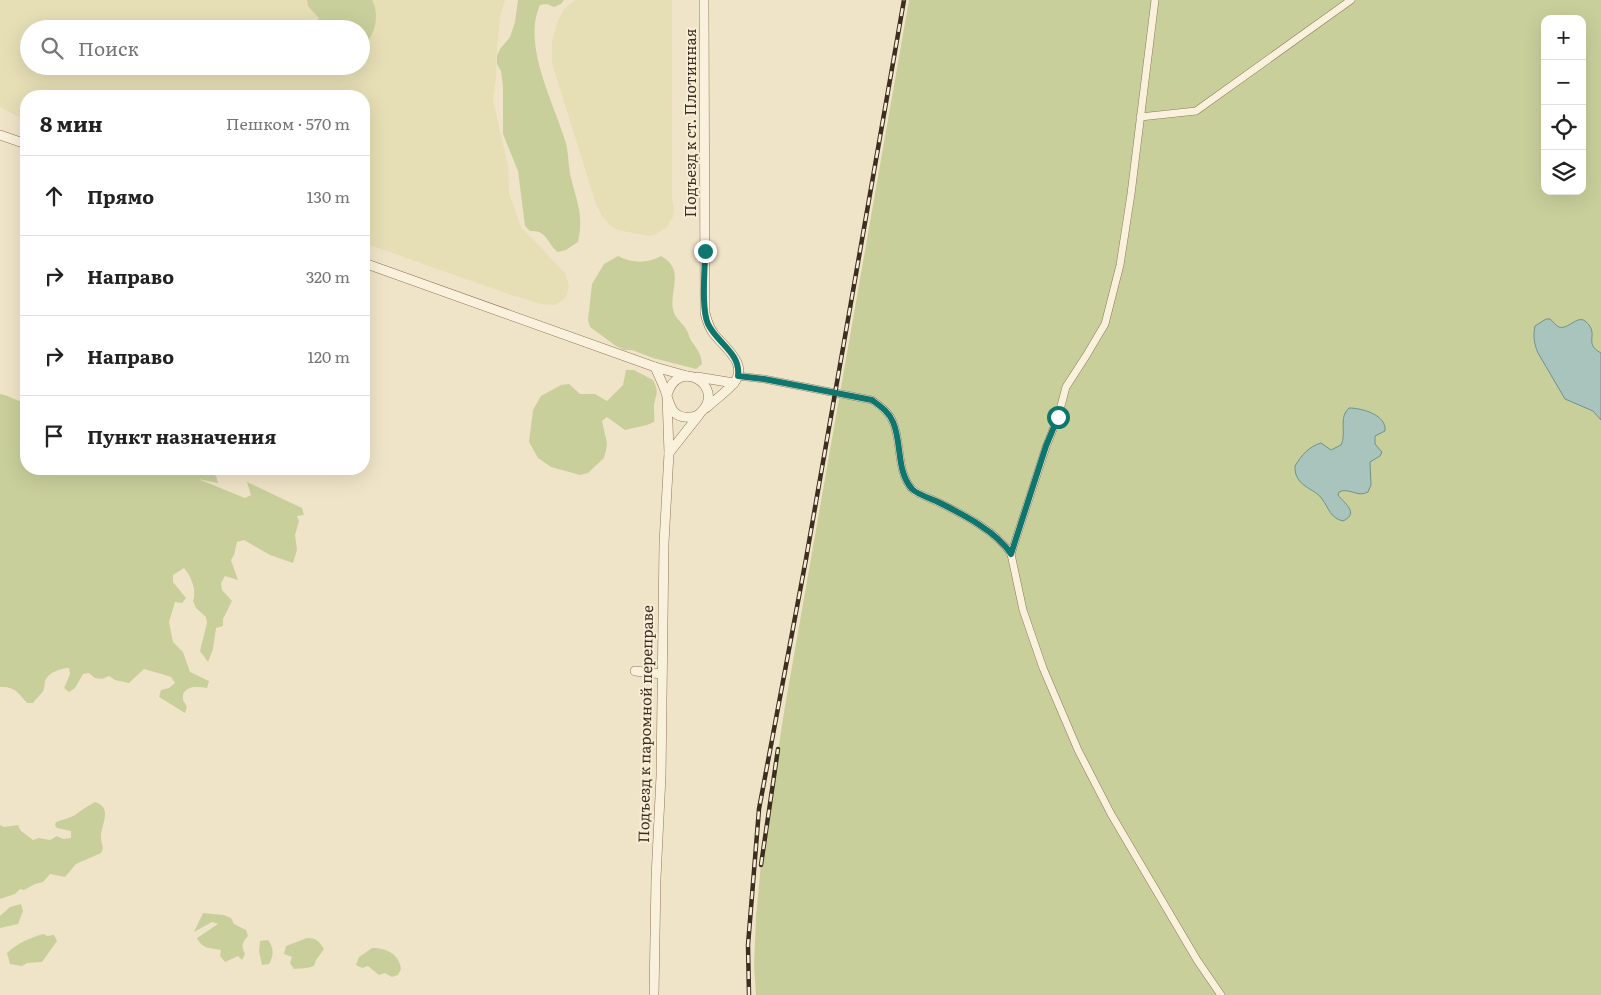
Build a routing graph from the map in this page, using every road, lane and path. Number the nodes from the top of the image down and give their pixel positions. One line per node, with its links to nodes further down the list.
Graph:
1 (704, 0): 10 (street, Подъезд к ст. Плотинная)
2 (1155, 0): 4 (street)
3 (1351, 0): 4 (street)
4 (1140, 117): 14 (street)
5 (0, 135): 6 (street)
6 (20, 142)
7 (370, 266): 8 (street)
8 (656, 367): 9 (street); 11 (street)
9 (691, 376): 10 (street); 11 (street); 12 (street)
10 (736, 380): 12 (street); 14 (street)
11 (667, 395): 12 (street); 13 (street, Подъезд к паромной переправе)
12 (701, 412): 13 (street)
13 (668, 454): 16 (street, Подъезд к паромной переправе)
14 (1011, 554): 18 (street)
15 (635, 672): 16 (street)
16 (662, 674): 17 (street, Подъезд к паромной переправе)
17 (654, 995)
18 (1221, 995)

